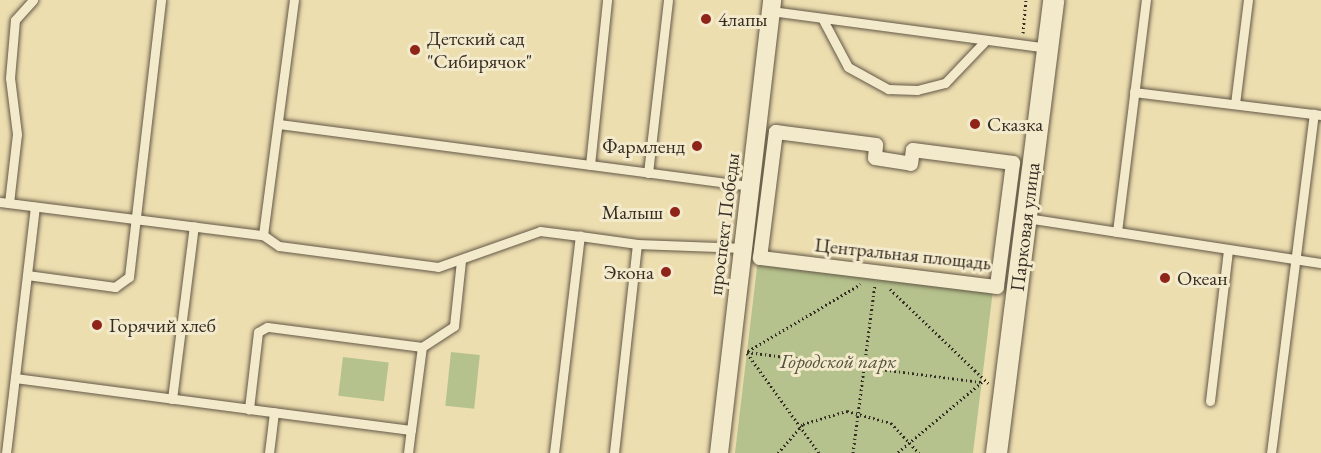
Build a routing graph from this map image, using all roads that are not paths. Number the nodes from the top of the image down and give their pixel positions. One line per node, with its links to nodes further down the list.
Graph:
1 (33, 0): 21 (lane)
2 (161, 0): 23 (lane)
3 (294, 0): 16 (lane)
4 (607, 0): 18 (lane)
5 (668, 0): 19 (lane)
6 (1053, 0): 12 (street, Парковая улица)
7 (1146, 0): 13 (lane)
8 (1248, 0): 14 (lane)
9 (772, 5): 10 (lane); 20 (street, проспект Победы)
10 (822, 18): 11 (lane); 11 (lane)
11 (987, 40): 12 (lane)
12 (1047, 48): 24 (street, Парковая улица)
13 (1134, 92): 14 (lane); 26 (lane)
14 (1235, 104): 15 (lane)
15 (1318, 115): 33 (lane)
16 (279, 124): 18 (lane); 27 (lane)
17 (776, 132): 17 (street, Центральная площадь)
18 (590, 165): 19 (lane)
19 (648, 173): 20 (lane)
20 (751, 186): 30 (street, проспект Победы)
21 (5, 203): 22 (lane)
22 (35, 207): 23 (lane); 35 (lane)
23 (135, 218): 25 (lane); 35 (lane)
24 (1026, 218): 26 (lane); 49 (street, Парковая улица)
25 (194, 226): 27 (lane); 38 (lane)
26 (1118, 232): 31 (lane)
27 (264, 235): 32 (lane)
28 (580, 236): 29 (lane); 32 (lane); 46 (lane)
29 (637, 244): 30 (lane); 47 (lane)
30 (744, 248): 48 (street, проспект Победы)
31 (1228, 251): 33 (lane); 39 (lane)
32 (462, 260): 36 (lane)
33 (1296, 260): 34 (lane); 50 (lane)
34 (1321, 263)
35 (27, 275): 37 (lane)
36 (422, 347): 40 (lane); 42 (lane)
37 (15, 378): 38 (lane); 43 (lane)
38 (172, 399): 40 (lane)
39 (1210, 401)
40 (249, 409): 41 (lane)
41 (274, 412): 42 (lane); 44 (lane)
42 (411, 430): 45 (lane)
43 (6, 453)
44 (269, 453)
45 (408, 453)
46 (554, 453)
47 (614, 453)
48 (719, 453)
49 (996, 453)
50 (1271, 453)

